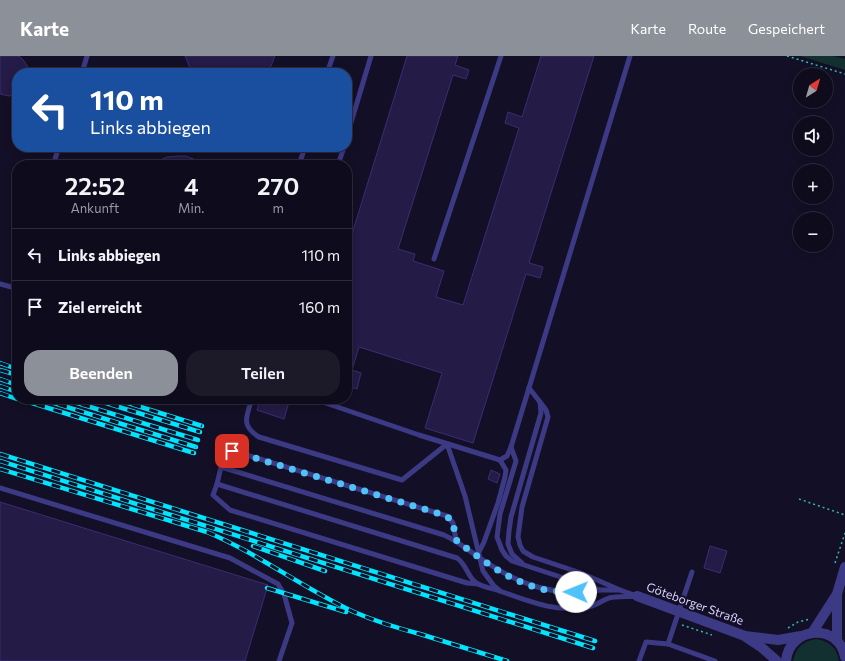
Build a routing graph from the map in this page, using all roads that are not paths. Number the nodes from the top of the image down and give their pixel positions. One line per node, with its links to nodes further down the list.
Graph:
1 (87, 56): 6 (lane)
2 (333, 56): 7 (lane)
3 (371, 56): 8 (lane)
4 (501, 56): 9 (lane)
5 (630, 56): 12 (lane)
6 (83, 68)
7 (329, 68)
8 (352, 119)
9 (434, 259)
10 (0, 284): 11 (lane)
11 (12, 286)
12 (529, 388): 13 (lane); 17 (lane)
13 (540, 402): 25 (lane); 29 (lane)
14 (250, 404): 16 (lane)
15 (329, 404): 16 (lane)
16 (446, 444): 18 (lane); 23 (lane)
17 (511, 447): 18 (lane); 25 (lane)
18 (500, 460): 23 (lane)
19 (221, 467): 20 (lane); 22 (lane); 22 (lane)
20 (217, 484): 27 (lane); 27 (lane)
21 (0, 488): 40 (lane)
22 (456, 540): 23 (lane)
23 (479, 556): 28 (lane); 30 (lane)
24 (840, 565): 31 (street)
25 (526, 566): 28 (lane)
26 (692, 572): 33 (lane)
27 (478, 584): 30 (lane)
28 (600, 590): 29 (lane)
29 (620, 590): 32 (lane)
30 (500, 591): 32 (lane)
31 (837, 594): 34 (street); 37 (street)
32 (637, 596): 33 (street, Göteborger Straße)
33 (679, 612): 35 (street, Göteborger Straße); 38 (lane)
34 (812, 633): 36 (street, Göteborger Straße); 37 (street)
35 (745, 636): 36 (street, Göteborger Straße); 43 (street, Göteborger Straße)
36 (801, 636): 44 (street)
37 (837, 641): 39 (street)
38 (668, 644): 41 (lane); 42 (lane)
39 (845, 657)
40 (279, 661)
41 (639, 661)
42 (715, 661)
43 (776, 661)
44 (786, 661)

